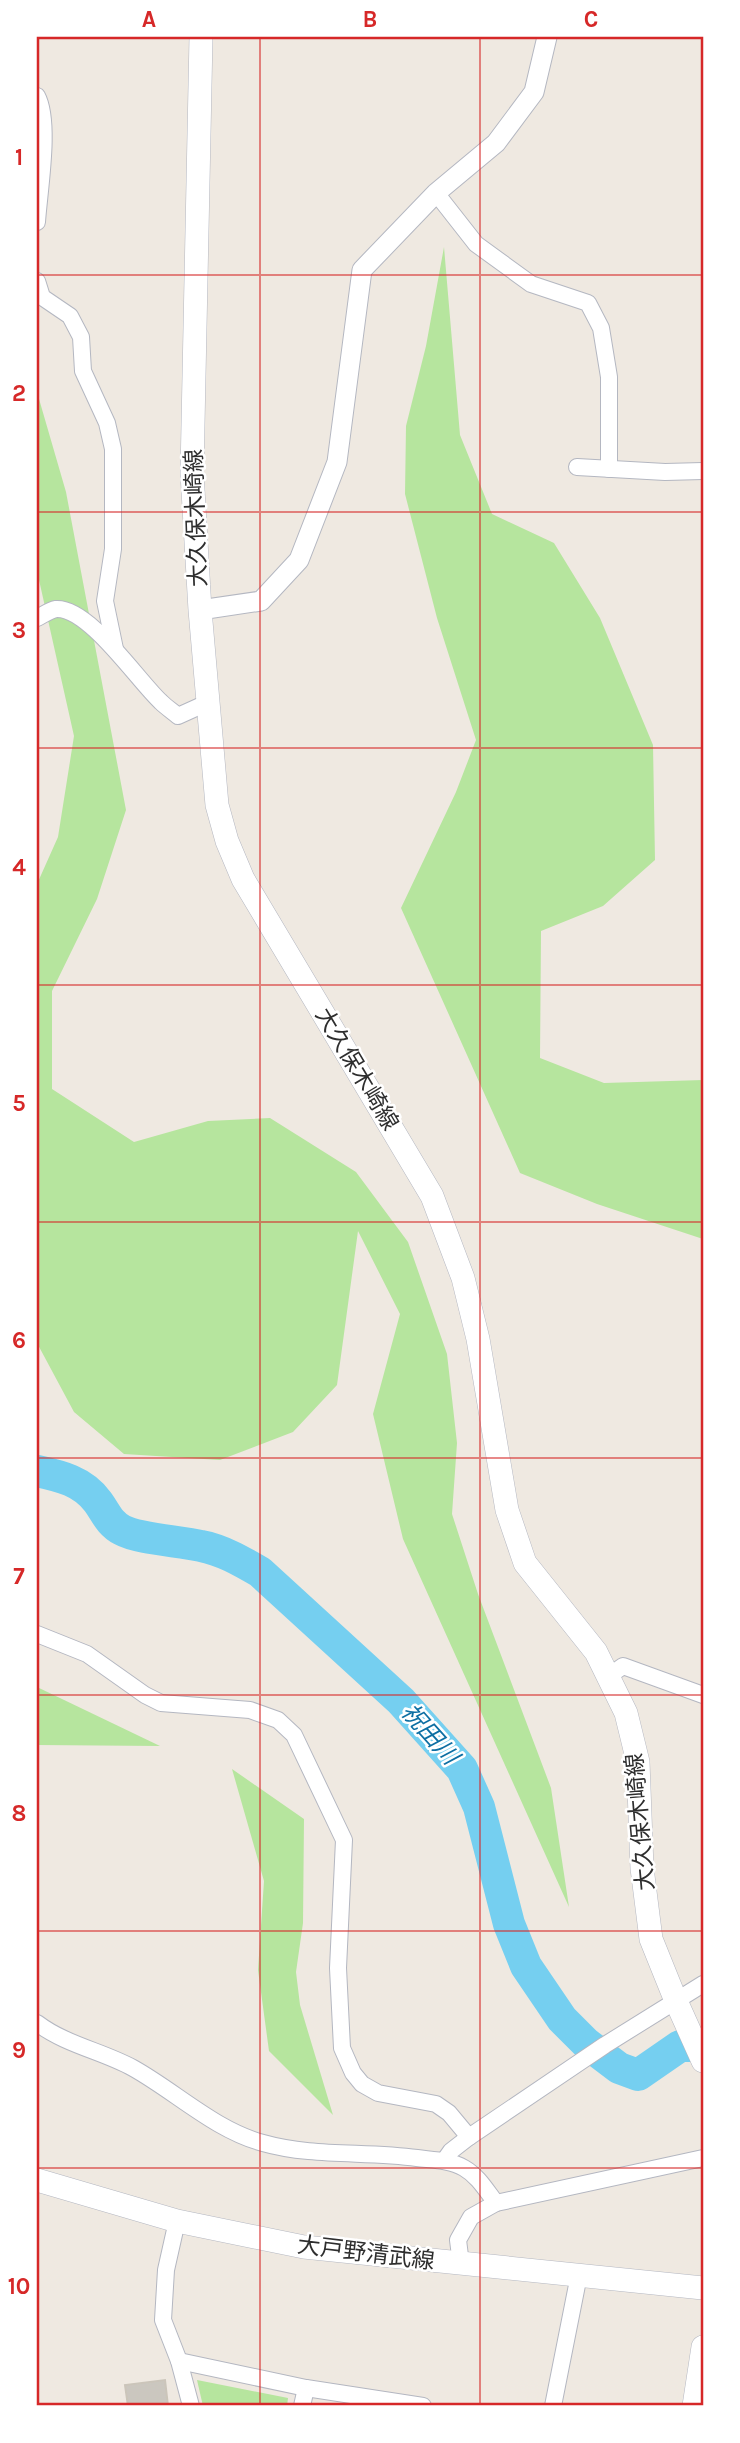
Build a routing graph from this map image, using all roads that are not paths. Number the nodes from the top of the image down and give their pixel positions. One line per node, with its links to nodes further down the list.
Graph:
1 (201, 37): 10 (main road, 大久保木崎線)
2 (547, 37): 4 (street)
3 (37, 96): 5 (street)
4 (436, 192): 8 (street); 10 (street)
5 (37, 222)
6 (37, 282): 12 (street)
7 (577, 467): 8 (street)
8 (609, 469): 9 (street)
9 (703, 471)
10 (200, 610): 13 (main road, 大久保木崎線)
11 (37, 618): 12 (street)
12 (115, 649): 13 (street)
13 (209, 702): 15 (main road, 大久保木崎線)
14 (37, 1634): 21 (street)
15 (609, 1676): 16 (street); 18 (main road, 大久保木崎線)
16 (703, 1695)
17 (703, 1984): 18 (street)
18 (676, 2001): 20 (main road, 大久保木崎線); 21 (street)
19 (37, 2023): 23 (street)
20 (699, 2051)
21 (469, 2137): 23 (street)
22 (703, 2158): 25 (street)
23 (444, 2161): 25 (street)
24 (37, 2179): 26 (main road, 大戸野清武線)
25 (496, 2203): 27 (street)
26 (177, 2221): 27 (main road, 大戸野清武線); 31 (street)
27 (461, 2264): 28 (main road, 大戸野清武線)
28 (579, 2275): 29 (main road, 大戸野清武線); 36 (street)
29 (703, 2288)
30 (703, 2347): 37 (main road)
31 (179, 2361): 32 (street); 33 (street)
32 (306, 2388): 34 (street); 35 (street)
33 (191, 2406)
34 (302, 2406)
35 (423, 2406)
36 (554, 2406)
37 (694, 2406)

